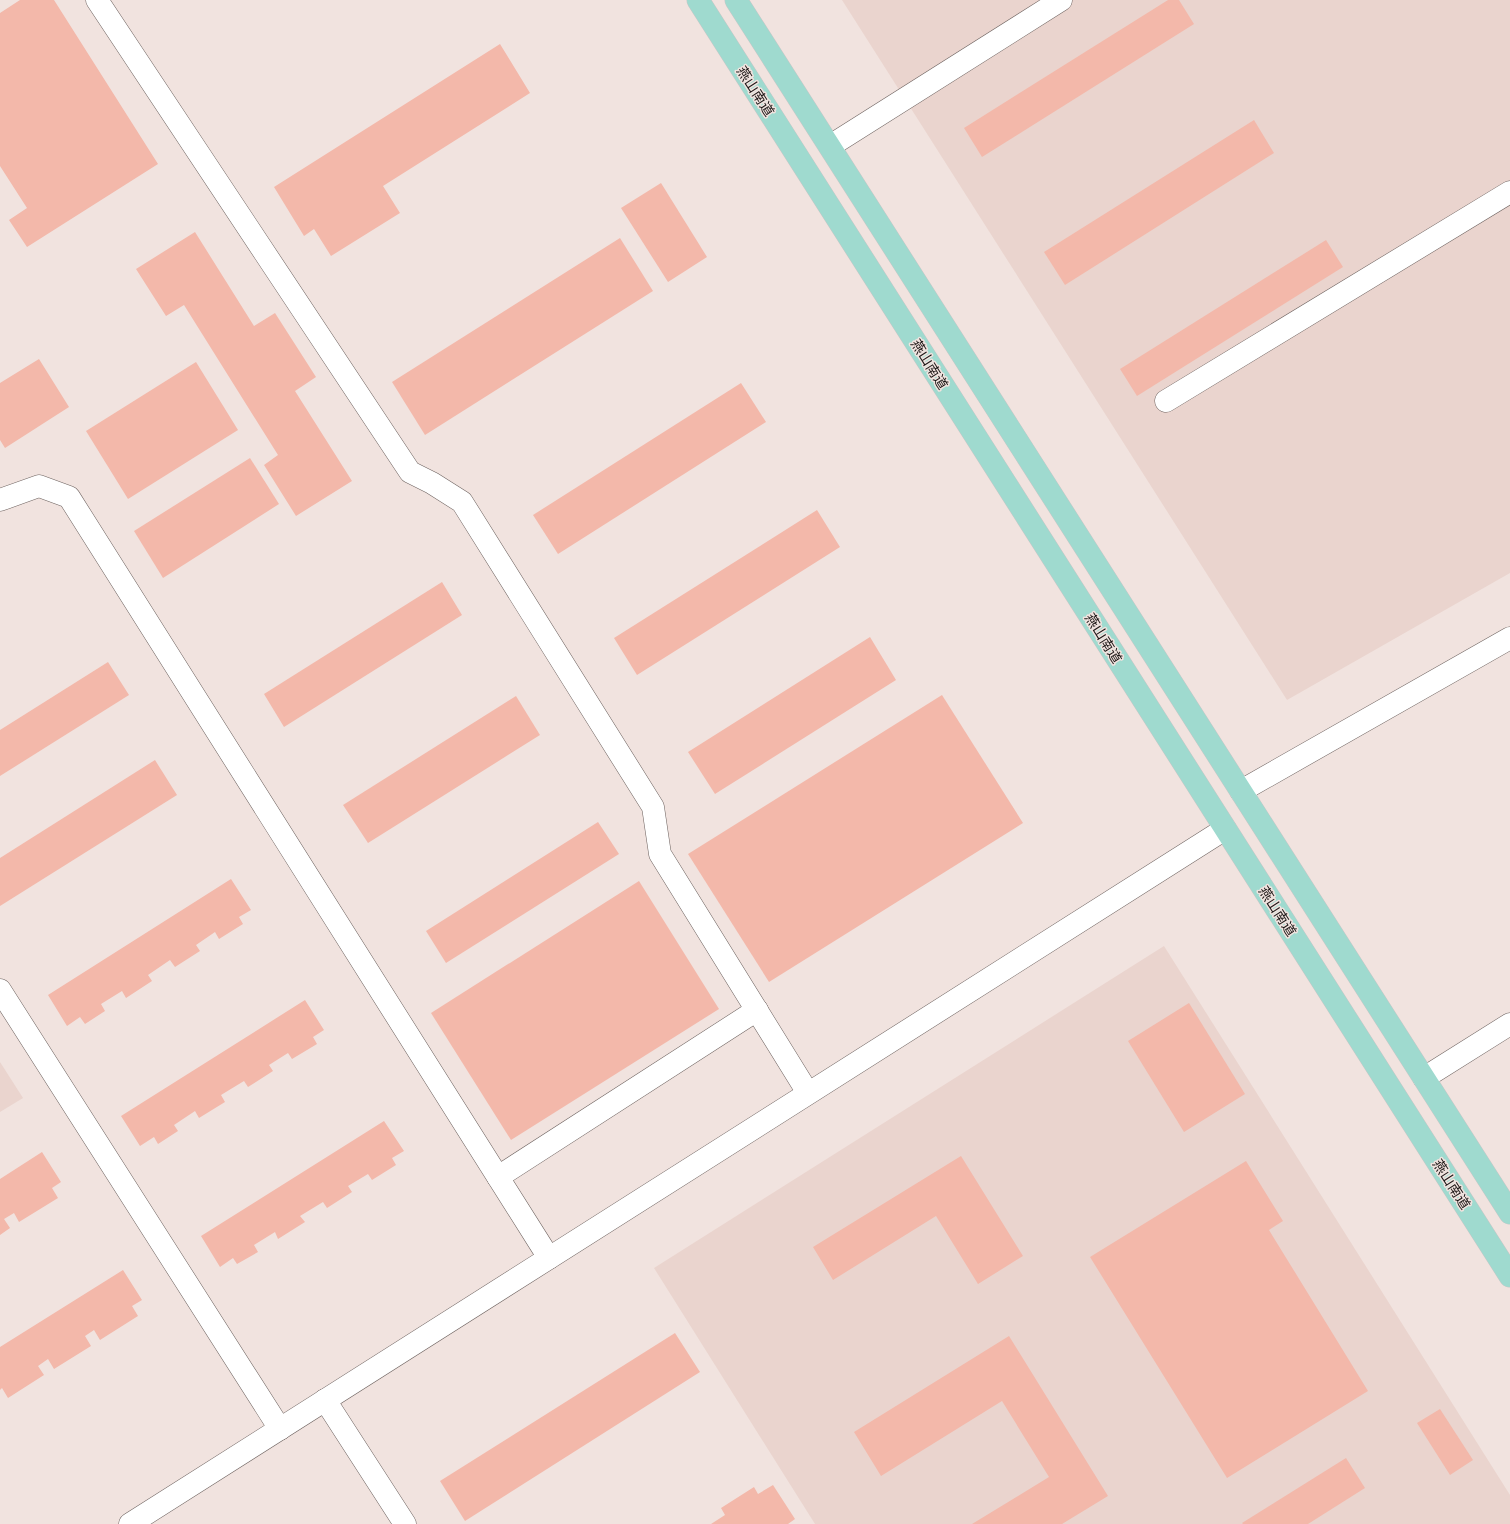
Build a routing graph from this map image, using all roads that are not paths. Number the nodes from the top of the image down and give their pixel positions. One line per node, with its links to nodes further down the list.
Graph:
1 (96, 0): 13 (street)
2 (698, 0): 11 (main road, 燕山南道)
3 (736, 0): 5 (main road)
4 (1062, 0): 5 (street)
5 (830, 146): 10 (main road)
6 (1510, 192): 7 (street)
7 (1166, 401)
8 (0, 500): 17 (street)
9 (1510, 638): 10 (street)
10 (1241, 791): 15 (main road)
11 (1225, 829): 16 (street); 20 (main road, 燕山南道)
12 (0, 990): 22 (street)
13 (757, 1010): 16 (street); 17 (street)
14 (1510, 1024): 15 (street)
15 (1424, 1078): 18 (main road)
16 (808, 1093): 19 (street)
17 (498, 1177): 19 (street)
18 (1510, 1213)
19 (549, 1258): 21 (street)
20 (1510, 1276)
21 (325, 1400): 22 (street); 24 (street)
22 (280, 1429): 23 (street)
23 (130, 1524)
24 (405, 1524)

